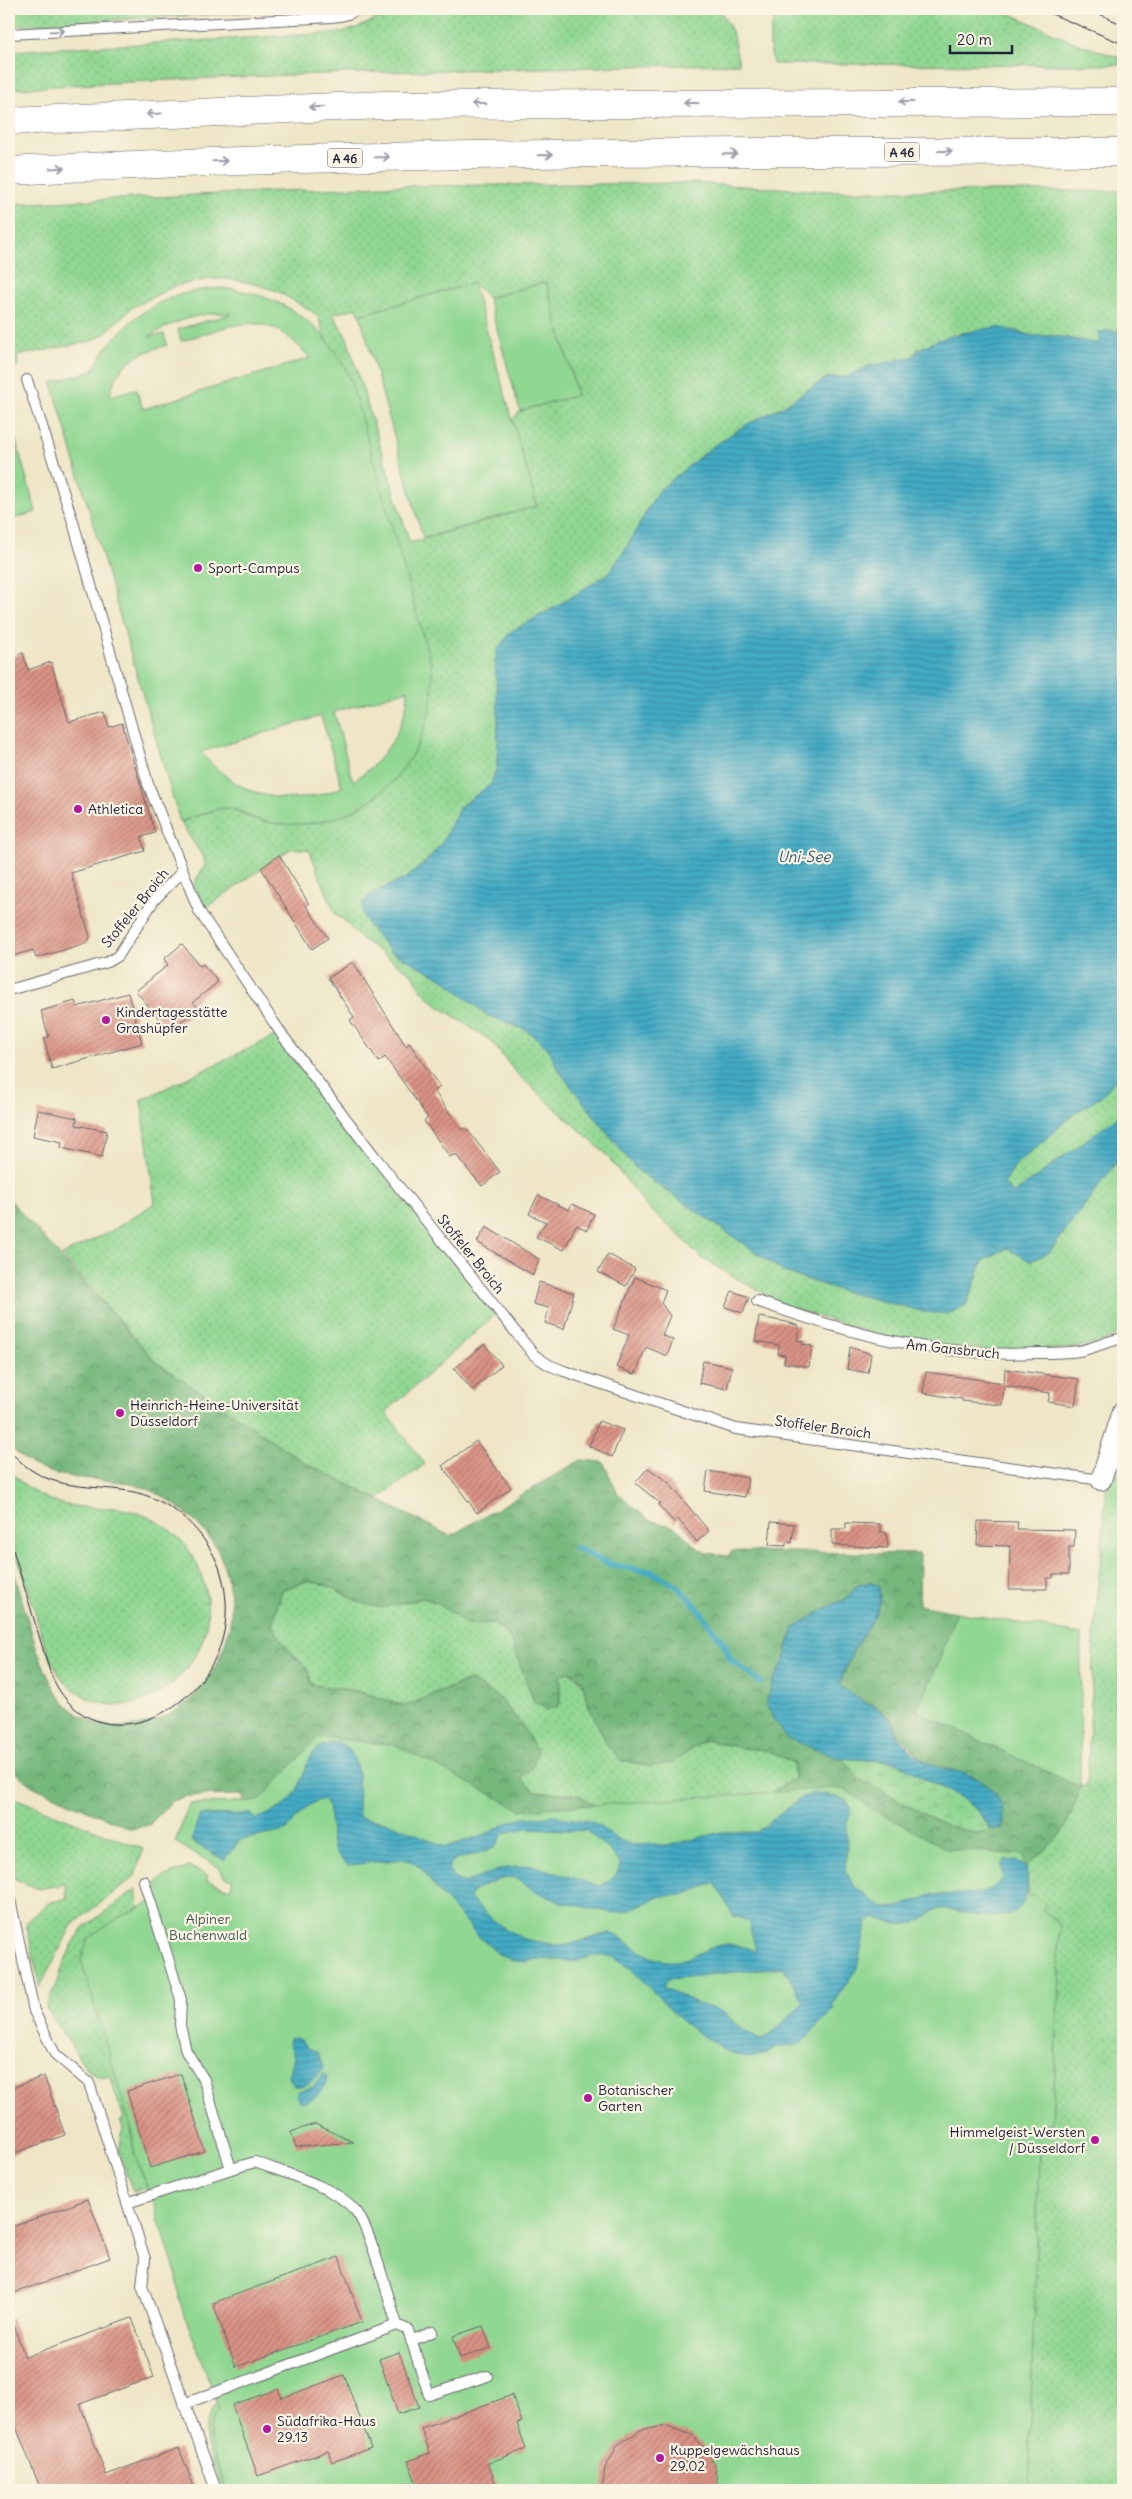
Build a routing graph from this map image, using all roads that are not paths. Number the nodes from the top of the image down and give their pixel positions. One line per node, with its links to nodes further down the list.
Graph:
1 (357, 9): 2 (lane, one-way to 1)
2 (9, 34)
3 (1123, 87): 4 (highway)
4 (955, 102): 5 (highway); 6 (highway, one-way to 6)
5 (1123, 102)
6 (9, 122)
7 (1123, 152): 8 (highway, A 46, one-way to 7)
8 (9, 171)
9 (27, 380): 10 (lane)
10 (182, 872): 11 (lane, Stoffeler Broich); 15 (lane, Stoffeler Broich)
11 (9, 990)
12 (756, 1301): 13 (lane, Am Gansbruch)
13 (1123, 1338)
14 (1123, 1411): 15 (street)
15 (1101, 1480)
16 (144, 1881): 18 (lane)
17 (9, 1895): 19 (lane)
18 (231, 2169): 19 (lane); 20 (lane)
19 (127, 2202): 24 (lane)
20 (397, 2325): 22 (lane); 24 (lane)
21 (432, 2332): 22 (lane)
22 (411, 2341): 23 (lane)
23 (487, 2376)
24 (184, 2404): 25 (lane)
25 (216, 2490)

